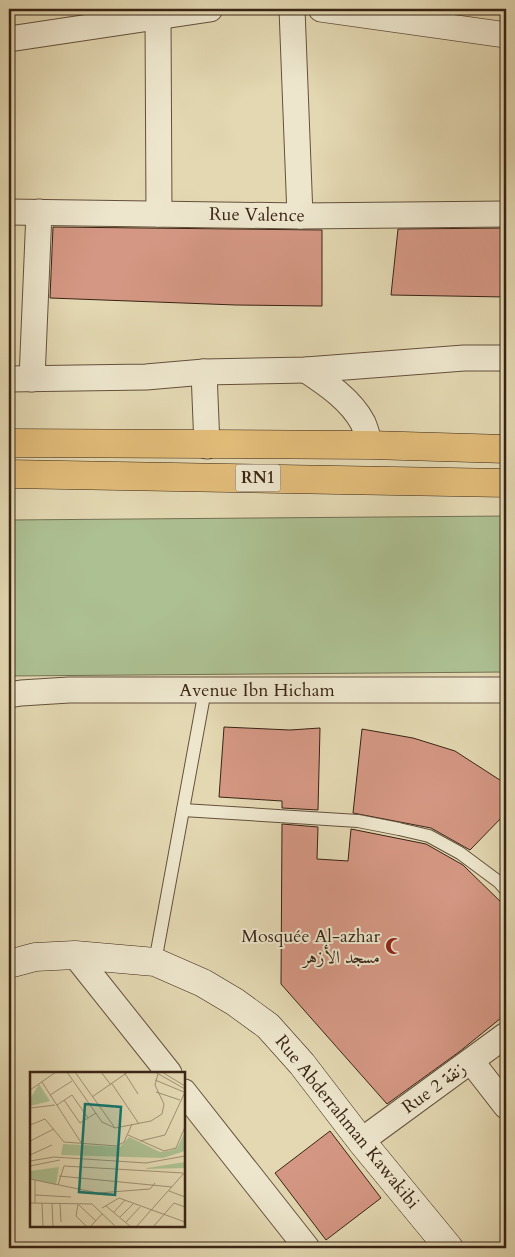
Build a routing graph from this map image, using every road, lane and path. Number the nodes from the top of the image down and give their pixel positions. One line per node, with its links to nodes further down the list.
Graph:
1 (210, 9): 4 (street)
2 (292, 9): 11 (street)
3 (321, 9): 5 (street)
4 (158, 16): 6 (street); 9 (street)
5 (506, 35)
6 (9, 38)
7 (9, 212): 8 (street, Rue Valence)
8 (39, 212): 9 (street, Rue Valence); 15 (street)
9 (159, 214): 11 (street, Rue Valence)
10 (506, 214): 11 (street, Rue Valence)
11 (300, 216)
12 (506, 358): 13 (street)
13 (306, 370): 14 (street); 18 (street)
14 (204, 372): 15 (street); 17 (street)
15 (20, 379)
16 (9, 443): 17 (highway, RN1)
17 (207, 446): 18 (highway, RN1)
18 (370, 446): 19 (highway, RN1)
19 (506, 449)
20 (9, 474): 21 (highway, RN1)
21 (506, 483)
22 (205, 690): 23 (street, Avenue Ibn Hicham); 24 (street, Avenue Ibn Hicham); 25 (lane)
23 (506, 690)
24 (9, 695)
25 (183, 810): 26 (lane); 28 (lane)
26 (506, 890)
27 (76, 955): 28 (street, Rue Abderrahman Kawakibi); 29 (street, Rue Abderrahman Kawakibi); 32 (street)
28 (155, 962): 35 (street, Rue Abderrahman Kawakibi)
29 (9, 964)
30 (506, 1035): 31 (street, Rue 2 زنقة)
31 (471, 1061): 34 (street); 35 (street, Rue 2 زنقة)
32 (168, 1072)
33 (185, 1093): 36 (street)
34 (506, 1106)
35 (361, 1141): 37 (street, Rue Abderrahman Kawakibi)
36 (308, 1248)
37 (449, 1248)

